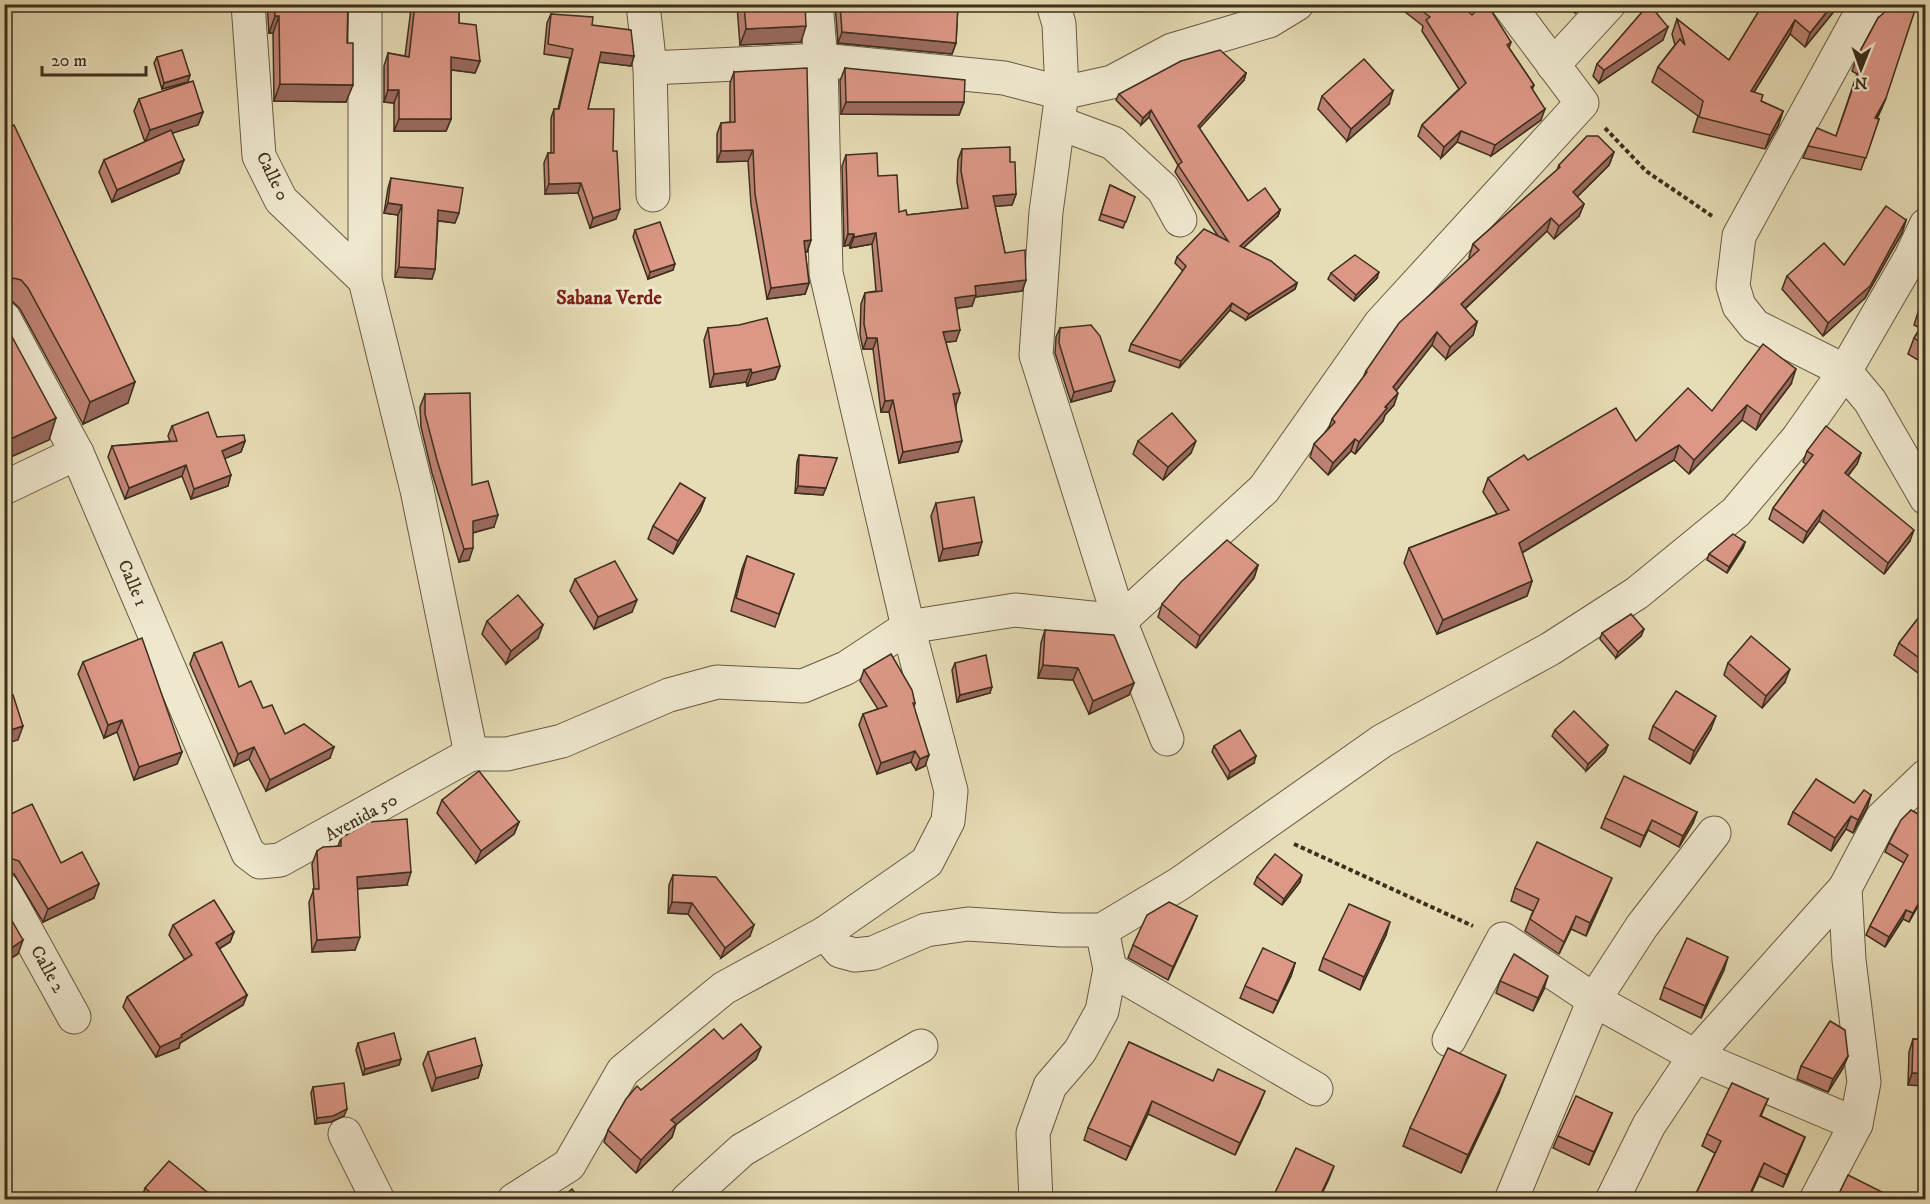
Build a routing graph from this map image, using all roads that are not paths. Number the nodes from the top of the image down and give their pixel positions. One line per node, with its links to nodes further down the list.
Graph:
1 (248, 4): 17 (street, Calle 0)
2 (365, 4): 17 (street)
3 (643, 4): 12 (street)
4 (816, 4): 10 (street)
5 (1053, 4): 13 (street)
6 (1297, 4): 13 (street)
7 (1508, 4): 11 (street)
8 (1609, 4): 11 (street)
9 (1862, 9): 19 (street)
10 (821, 60): 12 (street); 13 (street); 24 (street)
11 (1553, 64): 23 (street)
12 (650, 68): 14 (street)
13 (1060, 108): 15 (street); 23 (street)
14 (653, 195)
15 (1180, 220)
16 (1926, 225): 19 (street)
17 (364, 280): 26 (street)
18 (4, 318): 20 (street, Calle 1)
19 (1845, 371): 22 (street); 32 (street)
20 (77, 453): 21 (street); 29 (street, Calle 1)
21 (4, 488)
22 (1926, 498)
23 (1120, 621): 24 (street); 25 (street)
24 (908, 627): 26 (street); 33 (street)
25 (1167, 739)
26 (471, 754): 29 (street, Avenida 50)
27 (1926, 776): 30 (street)
28 (1714, 833): 35 (street)
29 (248, 853)
30 (1845, 888): 39 (street); 41 (street)
31 (4, 890): 36 (street, Calle 2)
32 (1102, 930): 33 (street); 34 (street)
33 (825, 933): 44 (street)
34 (1110, 969): 40 (street); 46 (street)
35 (1594, 1000): 37 (street); 39 (street); 47 (street)
36 (74, 1017)
37 (1449, 1040)
38 (921, 1046): 45 (street)
39 (1695, 1056): 41 (street); 48 (street)
40 (1316, 1089)
41 (1856, 1124): 49 (street)
42 (345, 1134): 43 (street)
43 (378, 1200)
44 (514, 1200)
45 (687, 1200)
46 (1036, 1200)
47 (1511, 1200)
48 (1612, 1200)
49 (1816, 1200)

